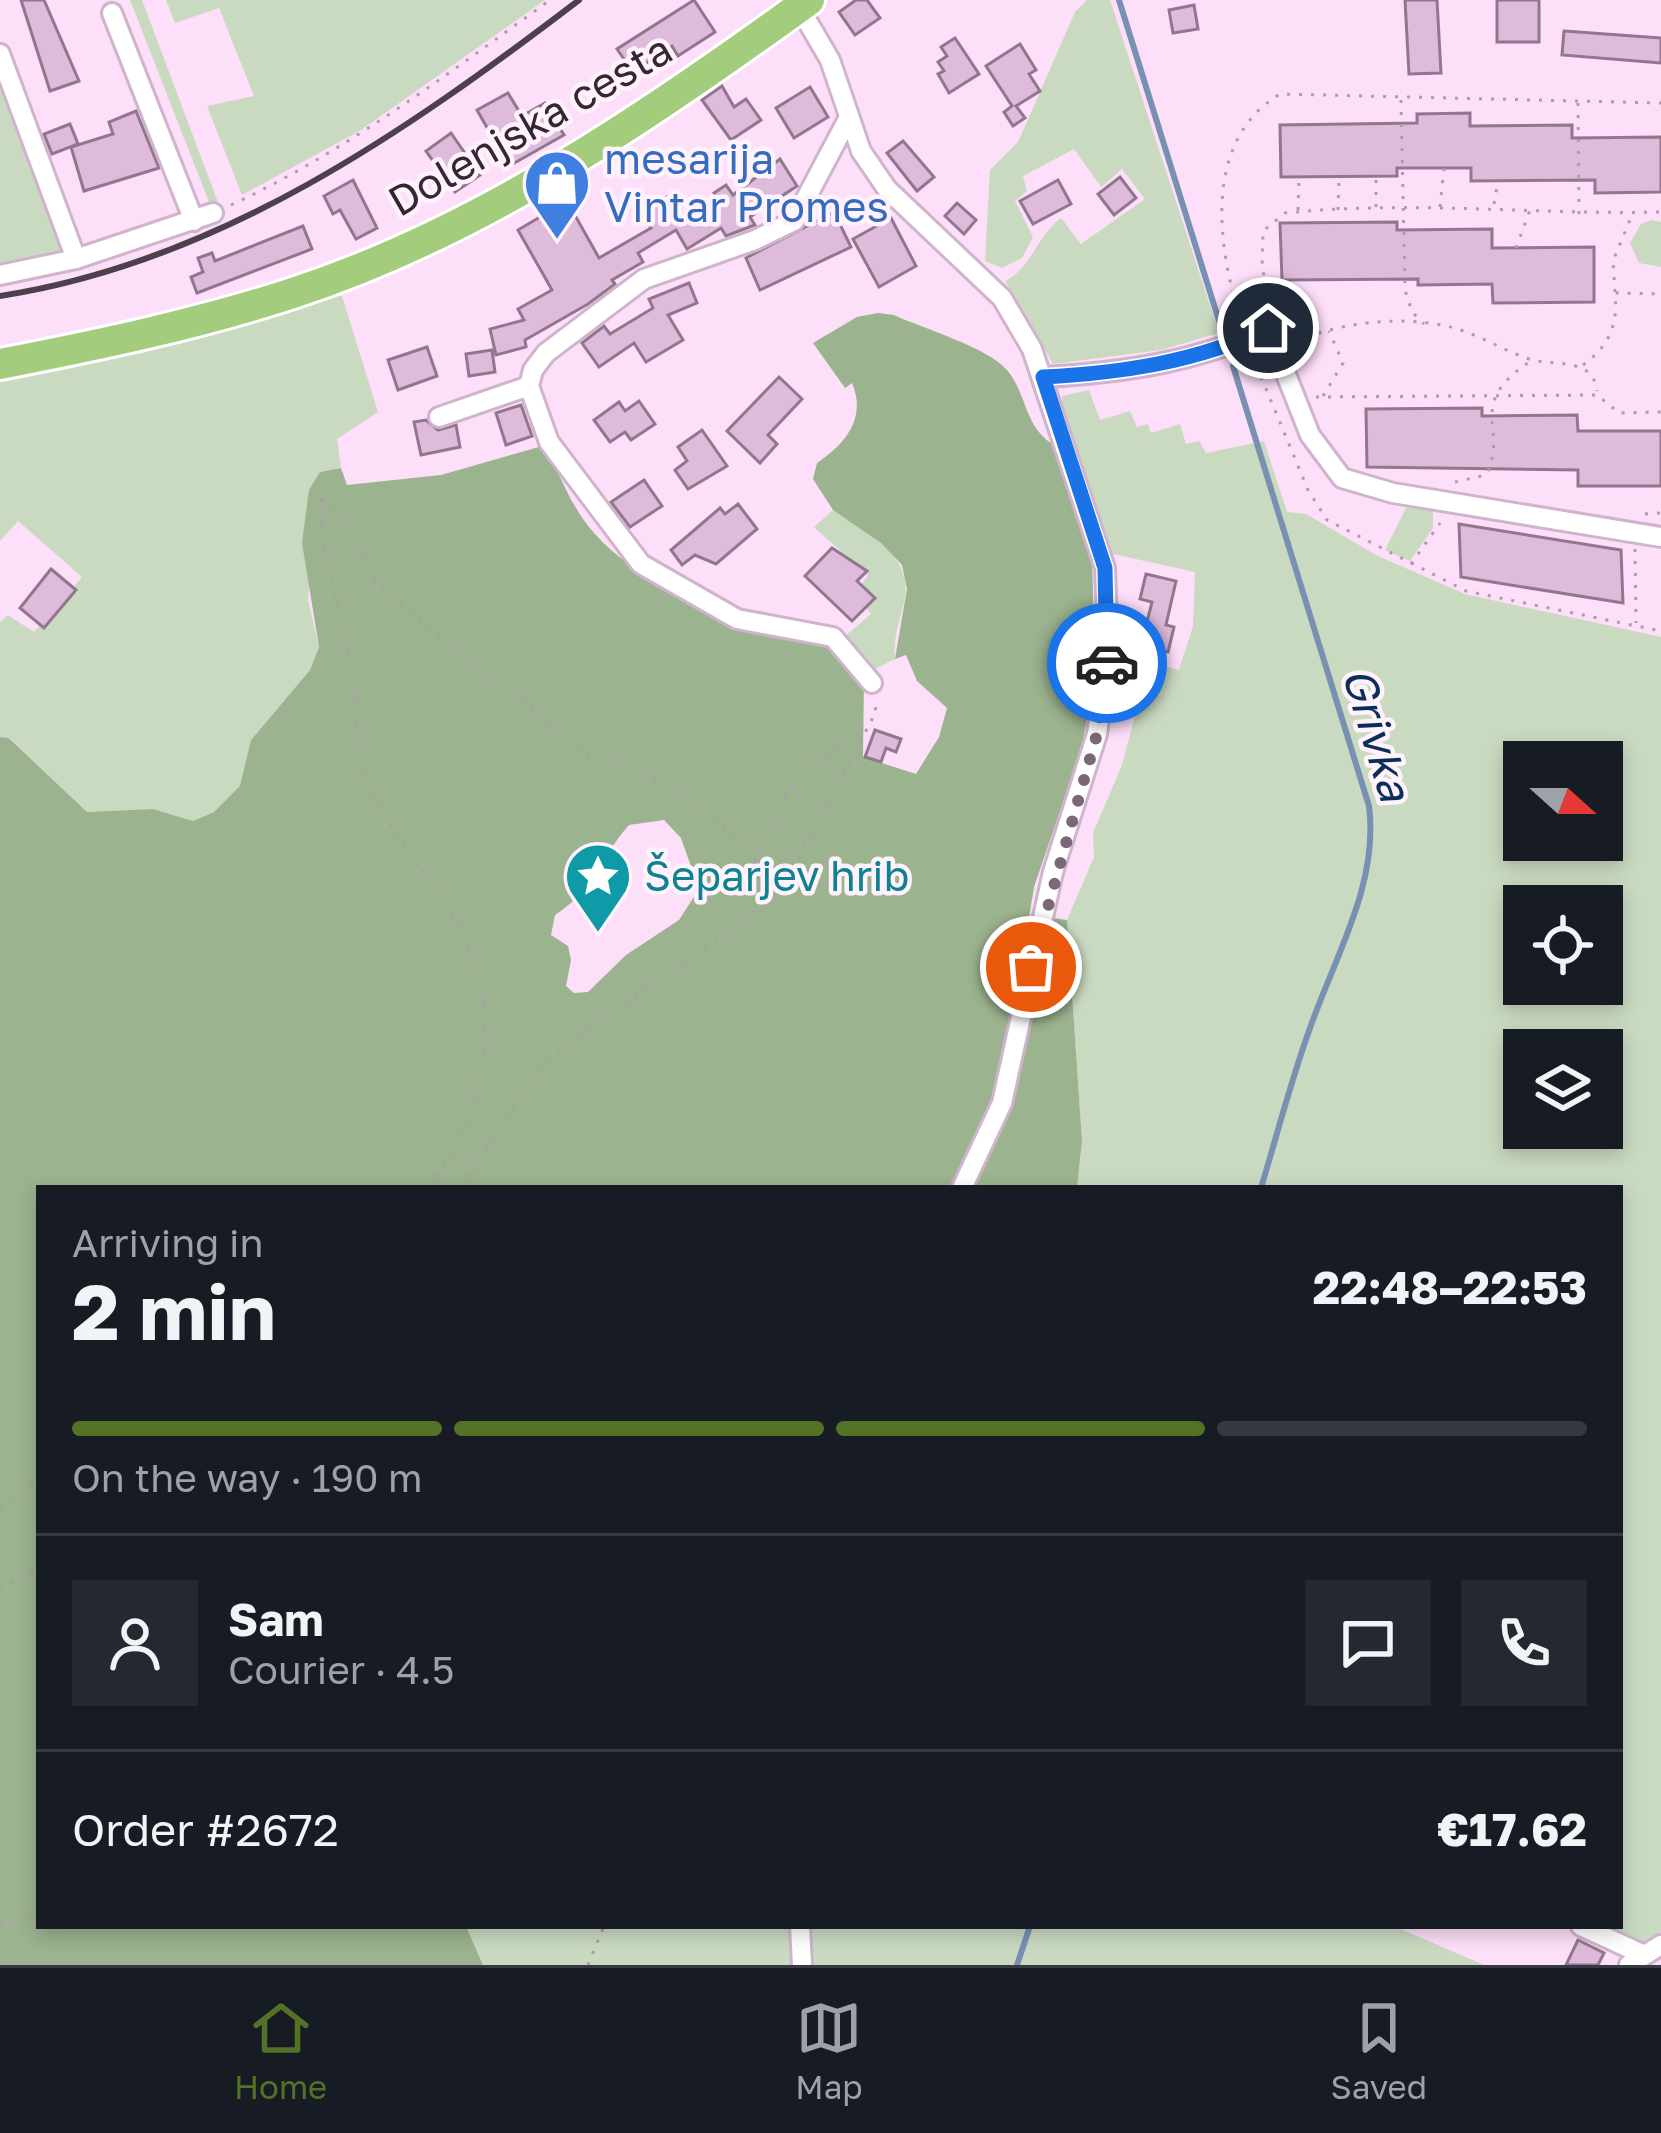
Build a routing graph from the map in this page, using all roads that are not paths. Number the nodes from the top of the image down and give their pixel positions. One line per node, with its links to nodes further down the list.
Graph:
1 (804, 4): 4 (street); 7 (main road, Dolenjska cesta)
2 (112, 13): 5 (street)
3 (0, 54): 5 (street)
4 (848, 118): 8 (street); 9 (street)
5 (76, 259): 6 (street)
6 (0, 275)
7 (0, 364)
8 (1043, 377): 11 (street); 13 (street)
9 (530, 386): 10 (street); 12 (street)
10 (439, 417)
11 (1661, 537)
12 (872, 683)
13 (963, 1185)
14 (800, 1929): 18 (street)
15 (1586, 1929): 17 (street)
16 (1661, 1945): 17 (street)
17 (1635, 1960)
18 (802, 1965)

